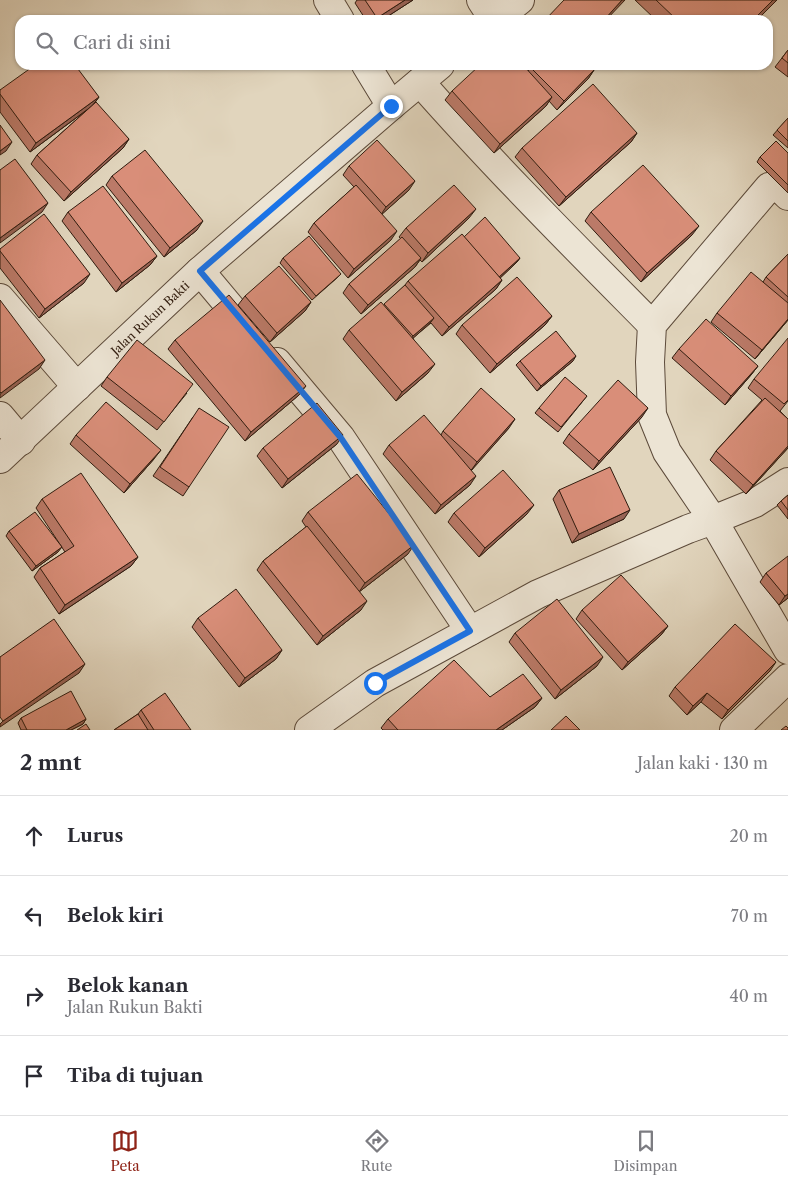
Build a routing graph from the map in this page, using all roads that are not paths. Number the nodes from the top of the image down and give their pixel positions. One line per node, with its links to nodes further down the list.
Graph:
1 (328, 0): 4 (street)
2 (481, 0): 5 (street)
3 (520, 0): 6 (street)
4 (337, 15)
5 (492, 15)
6 (501, 15)
7 (369, 70): 9 (street)
8 (430, 73): 9 (street, Jalan Rukun Bakti); 13 (street)
9 (391, 106): 11 (street, Jalan Rukun Bakti)
10 (788, 196): 13 (street)
11 (200, 271): 14 (street, Jalan Rukun Bakti); 20 (street)
12 (0, 298): 14 (street)
13 (652, 325): 19 (street)
14 (77, 387): 16 (street, Jalan Rukun Bakti)
15 (0, 416): 16 (street)
16 (20, 441): 17 (street, Jalan Rukun Bakti)
17 (0, 459)
18 (788, 482): 19 (street)
19 (714, 520): 20 (street); 21 (street)
20 (470, 631): 23 (street)
21 (788, 650)
22 (788, 678): 24 (street)
23 (309, 730)
24 (734, 730)

